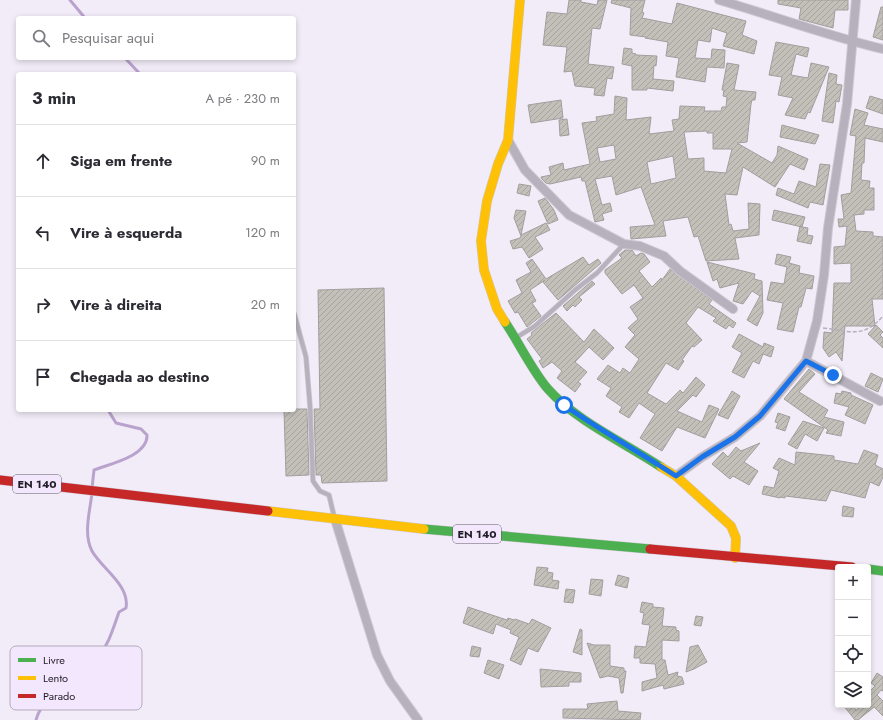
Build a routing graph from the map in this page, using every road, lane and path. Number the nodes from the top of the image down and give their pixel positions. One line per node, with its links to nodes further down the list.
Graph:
1 (520, 0): 6 (main road)
2 (719, 0): 4 (street)
3 (856, 0): 4 (street)
4 (852, 42): 5 (street); 11 (street)
5 (883, 49)
6 (508, 140): 7 (street); 12 (main road)
7 (624, 244): 8 (street); 12 (lane)
8 (733, 309)
9 (883, 316): 11 (path)
10 (296, 320): 17 (lane)
11 (815, 328): 13 (street)
12 (517, 337): 15 (main road)
13 (806, 361): 14 (street); 15 (street)
14 (880, 401)
15 (676, 476): 18 (main road)
16 (0, 480): 17 (main road, EN 140)
17 (335, 519): 18 (main road, EN 140); 22 (street)
18 (735, 558): 19 (main road, EN 140)
19 (835, 566)
20 (871, 569): 21 (main road)
21 (883, 571)
22 (418, 720)

